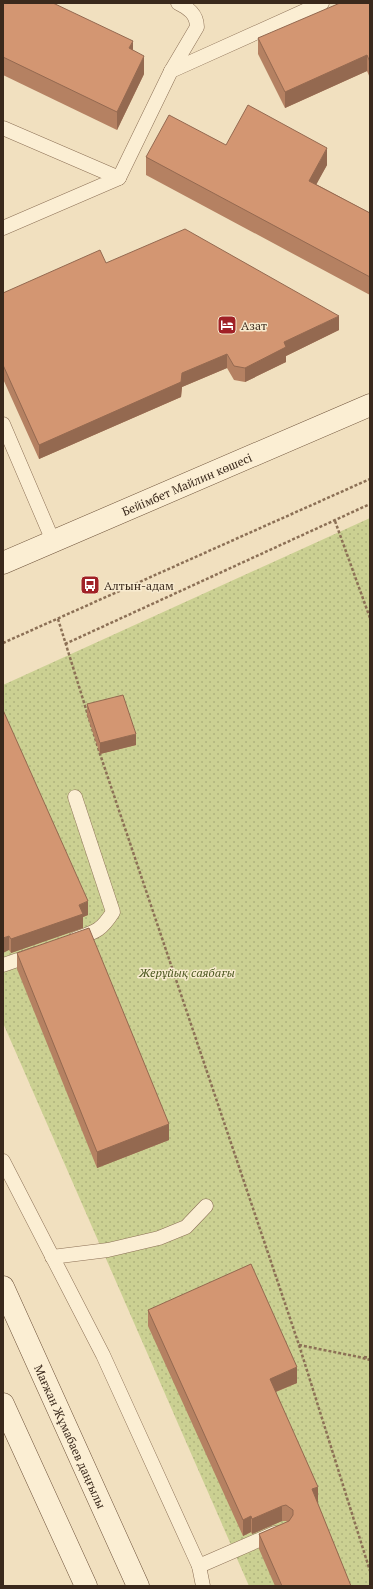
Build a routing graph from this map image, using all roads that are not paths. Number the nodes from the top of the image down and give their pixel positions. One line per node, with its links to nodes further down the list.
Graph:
1 (178, 3): 3 (lane)
2 (322, 3): 3 (lane)
3 (171, 71): 5 (lane)
4 (3, 128): 5 (lane)
5 (119, 178): 6 (lane)
6 (3, 228)
7 (370, 405): 9 (main road, Бейімбет Майлин көшесі)
8 (3, 424): 9 (lane)
9 (53, 542): 10 (main road, Бейімбет Майлин көшесі)
10 (3, 563)
11 (75, 797): 12 (lane)
12 (61, 944)
13 (46, 949): 14 (lane)
14 (3, 965)
15 (3, 1161): 17 (lane)
16 (206, 1206): 17 (lane)
17 (52, 1257): 21 (lane)
18 (3, 1287): 23 (main road, Мағжан Жұмабаев даңғылы)
19 (3, 1404): 22 (main road)
20 (285, 1528): 21 (lane)
21 (199, 1566): 24 (lane)
22 (86, 1586)
23 (138, 1586)
24 (203, 1586)

